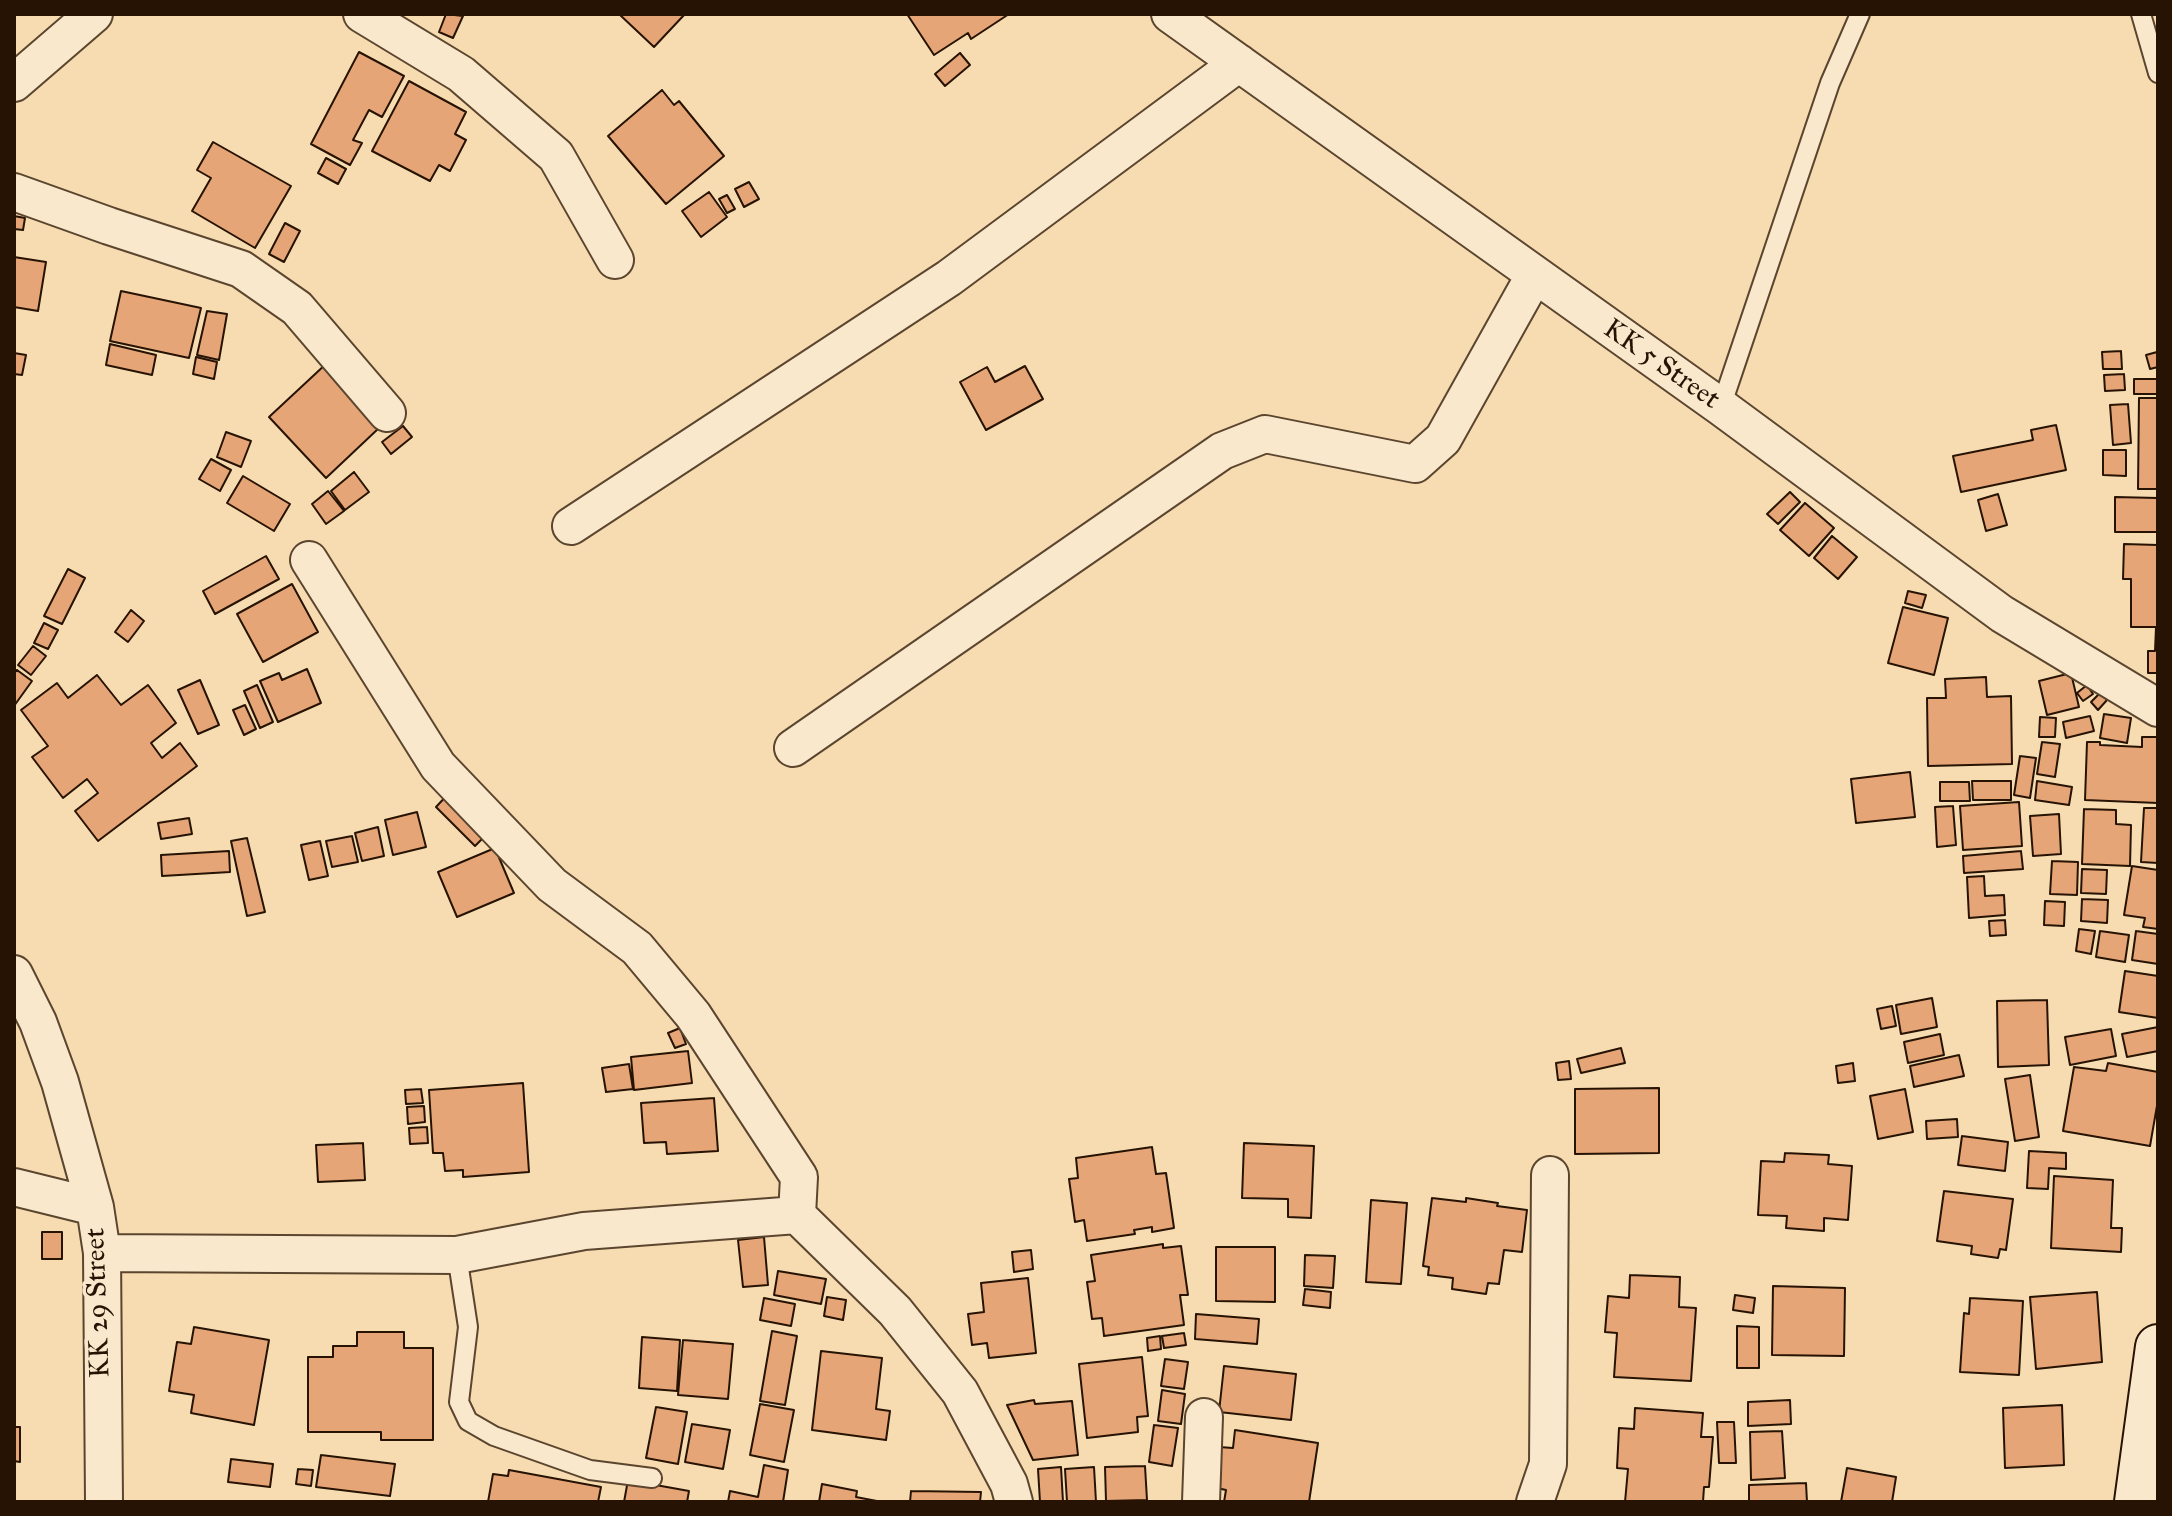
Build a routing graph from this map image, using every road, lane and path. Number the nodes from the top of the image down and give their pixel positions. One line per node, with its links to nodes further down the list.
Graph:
1 (94, 14): 8 (street)
2 (362, 14): 10 (street)
3 (1170, 14): 6 (street, KK 5 Street)
4 (1860, 14): 12 (lane)
5 (2141, 14): 7 (lane)
6 (1239, 63): 11 (street, KK 5 Street); 14 (street)
7 (2158, 73)
8 (14, 83)
9 (14, 192): 13 (street)
10 (615, 260)
11 (1534, 276): 12 (street, KK 5 Street); 17 (street)
12 (1721, 407): 16 (street, KK 5 Street)
13 (387, 413)
14 (571, 526)
15 (309, 560): 22 (street)
16 (2158, 708)
17 (793, 748)
18 (14, 974): 21 (street, KK 29 Street)
19 (1550, 1175): 31 (street)
20 (14, 1187): 21 (street)
21 (95, 1207): 23 (street, KK 29 Street)
22 (797, 1215): 24 (street); 29 (street)
23 (102, 1253): 24 (street); 28 (street, KK 29 Street)
24 (457, 1255): 27 (lane)
25 (2158, 1347): 32 (main road)
26 (1204, 1417): 30 (street)
27 (652, 1478)
28 (104, 1502)
29 (1014, 1502)
30 (1201, 1502)
31 (1535, 1502)
32 (2137, 1502)

